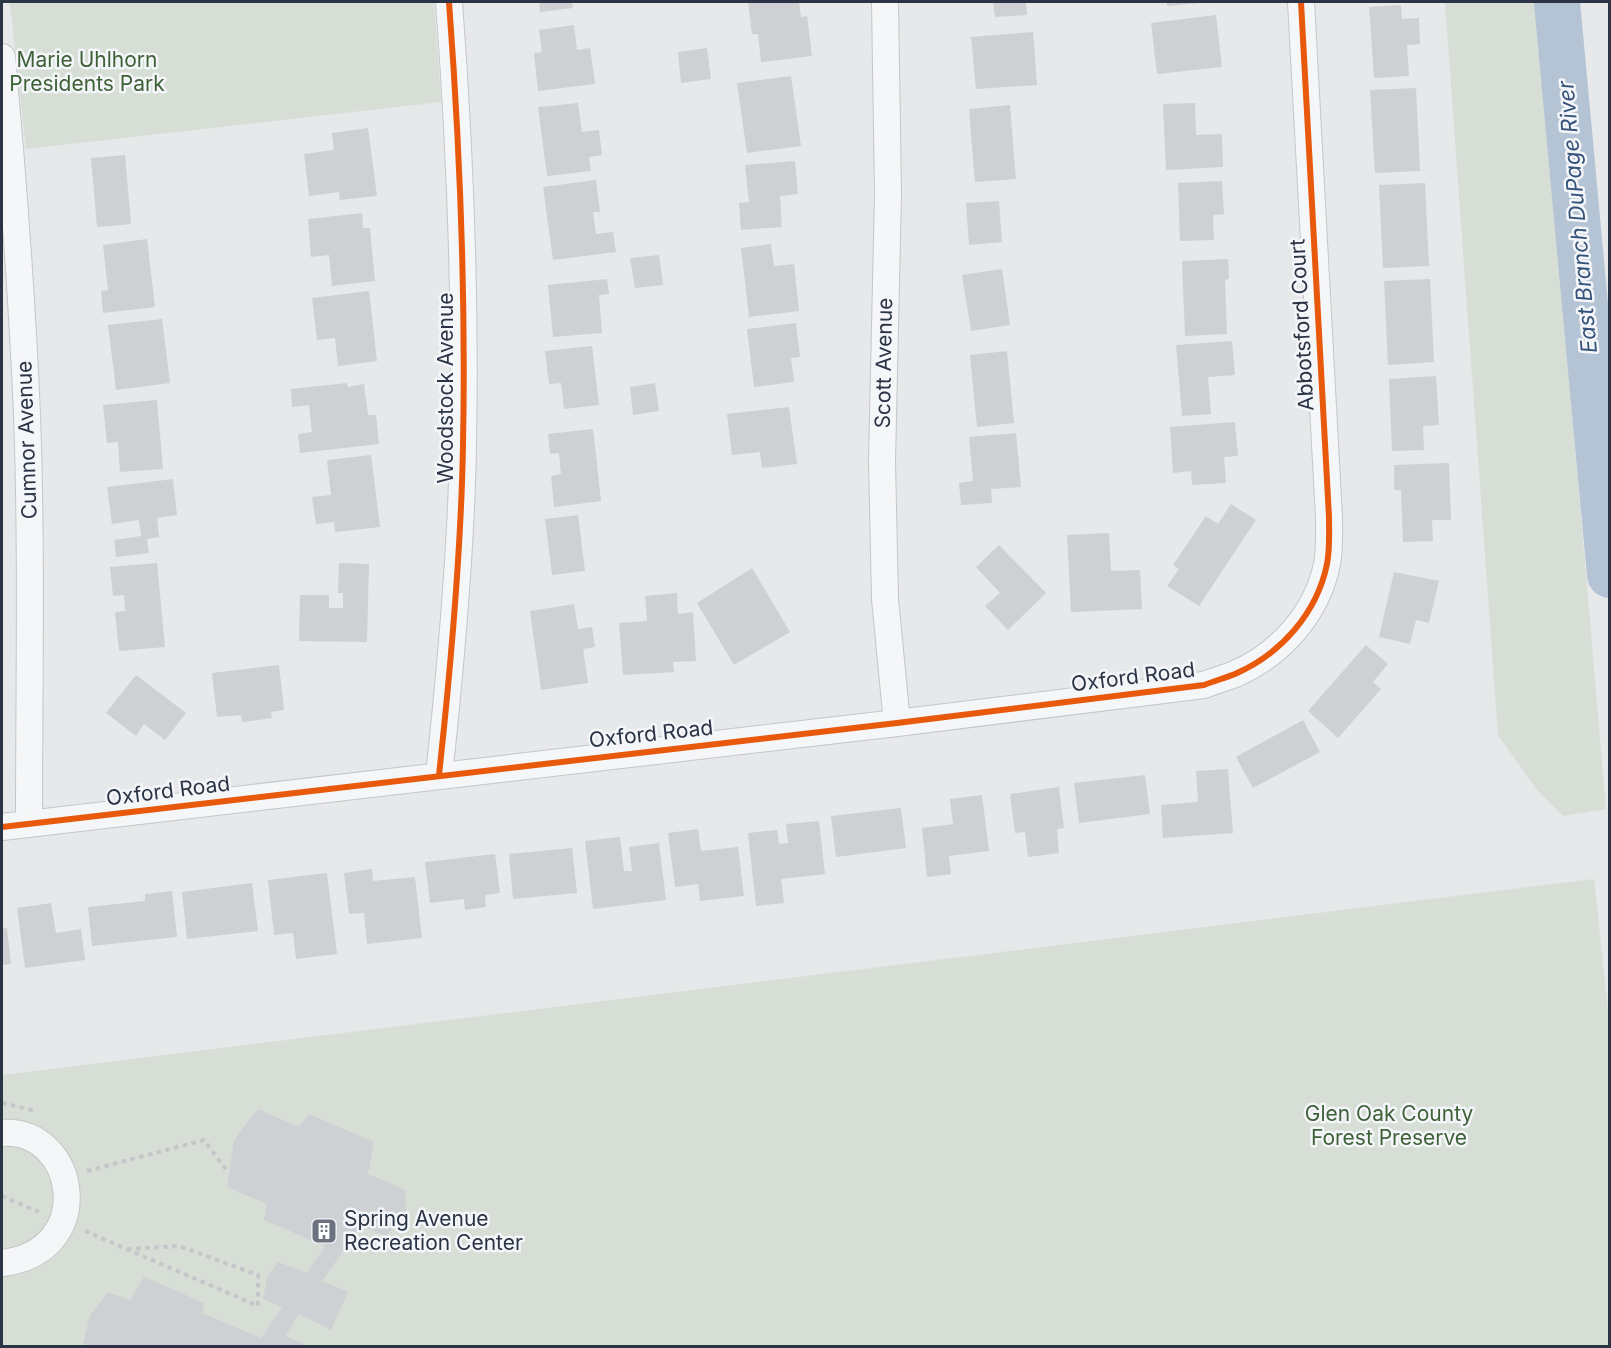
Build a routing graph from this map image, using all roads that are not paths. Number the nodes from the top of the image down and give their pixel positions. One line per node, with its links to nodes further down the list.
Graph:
1 (449, 2): 7 (street, Woodstock Avenue)
2 (885, 2): 6 (street, Scott Avenue)
3 (1301, 2): 5 (street, Abbotsford Court)
4 (2, 57): 8 (street, Cumnor Avenue)
5 (1291, 636): 6 (street, Oxford Road)
6 (897, 723): 7 (street, Oxford Road)
7 (439, 775): 8 (street, Oxford Road)
8 (29, 824): 9 (street, Oxford Road)
9 (2, 827)
10 (2, 1133): 11 (street)
11 (2, 1263)

